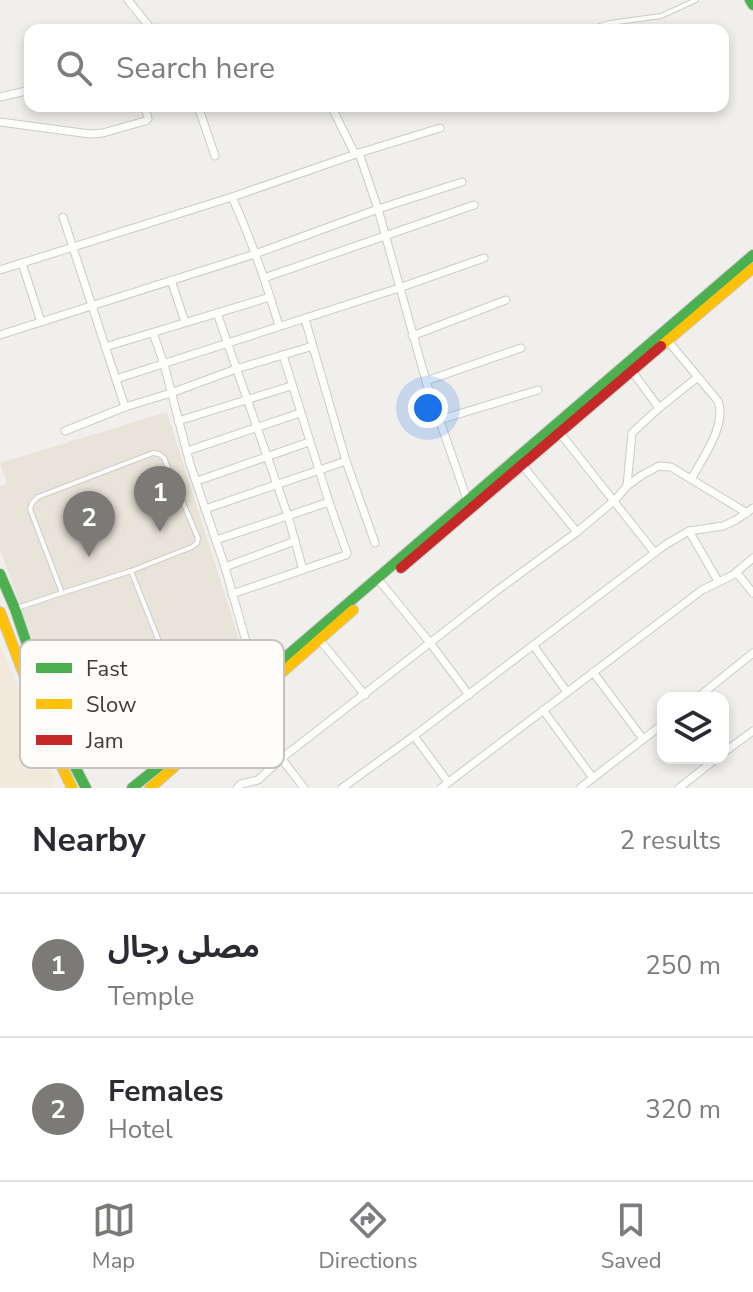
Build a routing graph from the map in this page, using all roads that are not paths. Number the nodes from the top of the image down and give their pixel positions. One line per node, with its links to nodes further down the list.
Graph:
1 (128, 0): 5 (street)
2 (696, 0): 6 (lane)
3 (750, 0): 4 (main road)
4 (753, 5)
5 (147, 24)
6 (607, 24)
7 (24, 91): 8 (street)
8 (0, 97)
9 (146, 112): 12 (street)
10 (200, 112): 15 (street)
11 (334, 112): 14 (street)
12 (0, 122)
13 (440, 128): 14 (street)
14 (357, 153): 17 (street); 19 (street)
15 (215, 156)
16 (462, 182): 19 (street)
17 (232, 197): 22 (street); 23 (street)
18 (474, 205): 21 (street)
19 (378, 209): 21 (street); 23 (street)
20 (63, 217): 22 (street)
21 (386, 236): 30 (street); 32 (street)
22 (71, 247): 26 (street); 35 (street)
23 (255, 254): 30 (street); 31 (street)
24 (753, 255): 29 (main road)
25 (484, 258): 32 (street)
26 (22, 263): 28 (street); 38 (street)
27 (753, 268): 29 (main road)
28 (0, 270)
29 (738, 274): 44 (main road); 50 (main road)
30 (264, 278): 33 (street)
31 (171, 280): 35 (street); 39 (street)
32 (399, 288): 37 (street); 43 (street)
33 (270, 297): 36 (street); 40 (street)
34 (506, 300): 43 (street)
35 (90, 306): 38 (street); 47 (street)
36 (217, 313): 39 (street); 45 (street)
37 (305, 319): 40 (street); 46 (street)
38 (41, 322): 42 (street)
39 (185, 322): 41 (street)
40 (279, 326): 45 (street)
41 (153, 333): 47 (street); 51 (street)
42 (0, 335)
43 (412, 336): 56 (street)
44 (668, 341): 50 (main road); 54 (street)
45 (227, 343): 51 (street); 52 (street)
46 (313, 346): 49 (street); 72 (street)
47 (105, 347): 55 (street)
48 (521, 348): 56 (street)
49 (283, 355): 52 (street); 57 (street)
50 (643, 356): 53 (main road); 81 (main road)
51 (164, 364): 55 (street); 59 (street)
52 (236, 369): 59 (street); 60 (street)
53 (632, 371): 62 (street); 68 (main road)
54 (698, 377): 62 (street); 75 (street)
55 (116, 379): 61 (street)
56 (426, 381): 64 (street)
57 (291, 386): 60 (street); 63 (street)
58 (538, 390): 64 (street)
59 (171, 393): 61 (street); 65 (street)
60 (247, 400): 65 (street); 66 (street)
61 (125, 407): 67 (street)
62 (659, 408): 78 (street)
63 (300, 413): 66 (street); 69 (street)
64 (439, 420): 81 (street)
65 (178, 421): 70 (street)
66 (257, 428): 70 (street); 71 (street)
67 (65, 431)
68 (560, 433): 73 (main road); 79 (street)
69 (309, 442): 71 (street); 74 (street)
70 (187, 451): 76 (street)
71 (267, 456): 76 (street); 77 (street)
72 (346, 461): 74 (street); 89 (street)
73 (522, 465): 81 (main road); 86 (street)
74 (318, 470): 77 (street); 80 (street)
75 (692, 478): 78 (street); 83 (street)
76 (197, 481): 82 (street)
77 (276, 484): 82 (street); 84 (street)
78 (627, 486): 79 (street)
79 (615, 500): 86 (street); 90 (street)
80 (329, 502): 84 (street); 93 (street)
81 (469, 504): 98 (main road); 112 (main road)
82 (205, 509): 87 (street)
83 (750, 510): 85 (street)
84 (288, 516): 87 (street); 88 (street)
85 (689, 531): 90 (street); 97 (street)
86 (577, 532): 108 (street)
87 (216, 540): 92 (street)
88 (295, 541): 92 (street); 93 (street)
89 (375, 543)
90 (654, 552): 109 (street)
91 (753, 558): 95 (street)
92 (225, 567): 101 (street)
93 (303, 570): 101 (street)
94 (131, 571): 99 (lane); 99 (lane); 106 (lane)
95 (737, 573): 97 (street); 100 (street)
96 (0, 574): 102 (main road)
97 (718, 581): 114 (street)
98 (382, 584): 104 (main road); 108 (street)
99 (62, 593): 102 (lane)
100 (753, 593)
101 (232, 594): 107 (street)
102 (15, 609): 105 (main road)
103 (0, 612): 111 (main road)
104 (319, 639): 113 (main road); 117 (street)
105 (26, 640)
106 (159, 640)
107 (245, 640)
108 (431, 644): 117 (street); 118 (street)
109 (533, 645): 115 (street); 118 (street)
110 (753, 653): 116 (street)
111 (20, 664)
112 (284, 665)
113 (284, 667)
114 (593, 672): 115 (street); 123 (street)
115 (567, 692): 119 (street)
116 (704, 692)
117 (365, 695): 125 (street)
118 (469, 695): 122 (street)
119 (543, 710): 133 (street); 134 (street)
120 (657, 728): 123 (street)
121 (753, 731): 124 (street)
122 (414, 736): 134 (street); 142 (street)
123 (643, 739): 133 (street)
124 (729, 747)
125 (284, 756)
126 (284, 761): 141 (street)
127 (709, 764): 144 (street)
128 (62, 768): 135 (main road)
129 (157, 768): 138 (main road)
130 (173, 768): 139 (main road)
131 (271, 768): 140 (street)
132 (76, 769): 136 (main road); 137 (main road)
133 (593, 778): 143 (street)
134 (444, 785)
135 (72, 788)
136 (86, 788)
137 (96, 788)
138 (132, 788)
139 (150, 788)
140 (237, 788)
141 (304, 788)
142 (342, 788)
143 (580, 788)
144 (679, 788)

